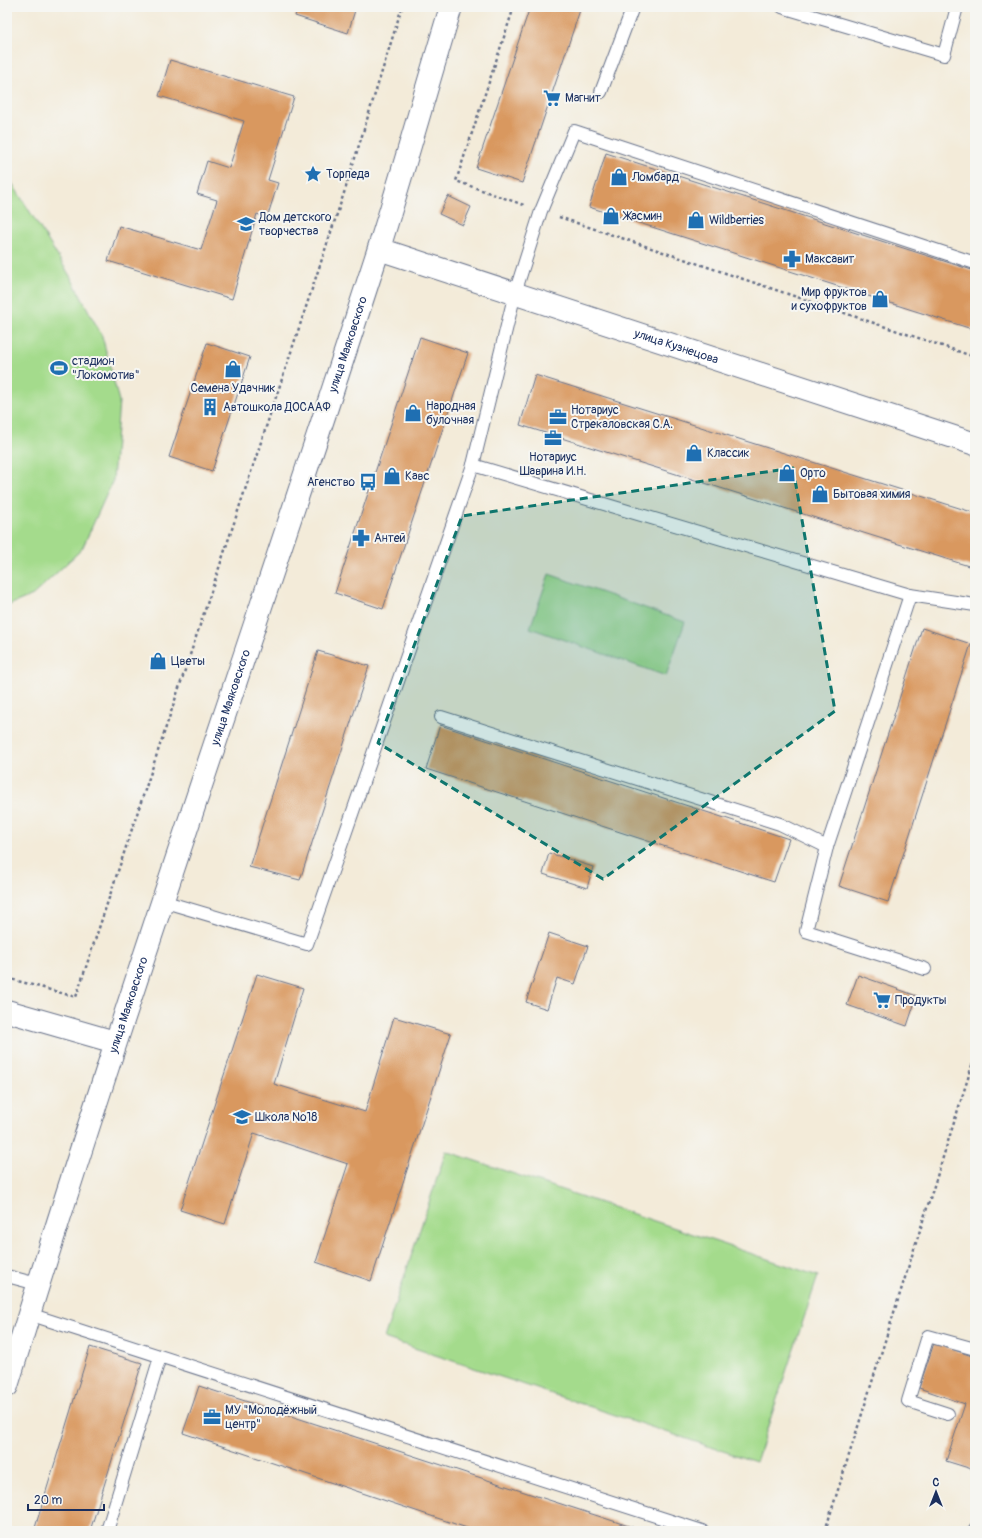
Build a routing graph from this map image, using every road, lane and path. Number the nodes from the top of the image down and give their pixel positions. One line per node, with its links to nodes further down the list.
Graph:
1 (402, 7): 21 (path)
2 (451, 7): 9 (street, улица Маяковского)
3 (514, 7): 8 (path)
4 (633, 7): 7 (lane)
5 (782, 7): 6 (lane)
6 (957, 7)
7 (601, 92)
8 (541, 211): 10 (lane); 11 (lane); 12 (path)
9 (379, 249): 11 (street, улица Кузнецова); 19 (street, улица Маяковского)
10 (975, 263)
11 (516, 293): 13 (street, улица Кузнецова); 14 (lane)
12 (975, 357)
13 (975, 444)
14 (473, 464): 15 (lane); 19 (lane)
15 (910, 595): 16 (lane); 18 (lane)
16 (975, 606)
17 (441, 717): 18 (lane)
18 (826, 848): 20 (lane)
19 (162, 901): 23 (street, улица Маяковского)
20 (925, 970)
21 (7, 978)
22 (7, 1011): 23 (street)
23 (115, 1042): 26 (street, улица Маяковского)
24 (975, 1056): 34 (path)
25 (7, 1276): 26 (lane)
26 (37, 1284): 27 (street, улица Маяковского)
27 (29, 1314): 29 (lane); 30 (street, улица Маяковского)
28 (975, 1349): 31 (lane)
29 (160, 1357): 32 (lane); 33 (lane)
30 (7, 1386)
31 (948, 1414)
32 (107, 1531)
33 (702, 1531)
34 (825, 1531)

